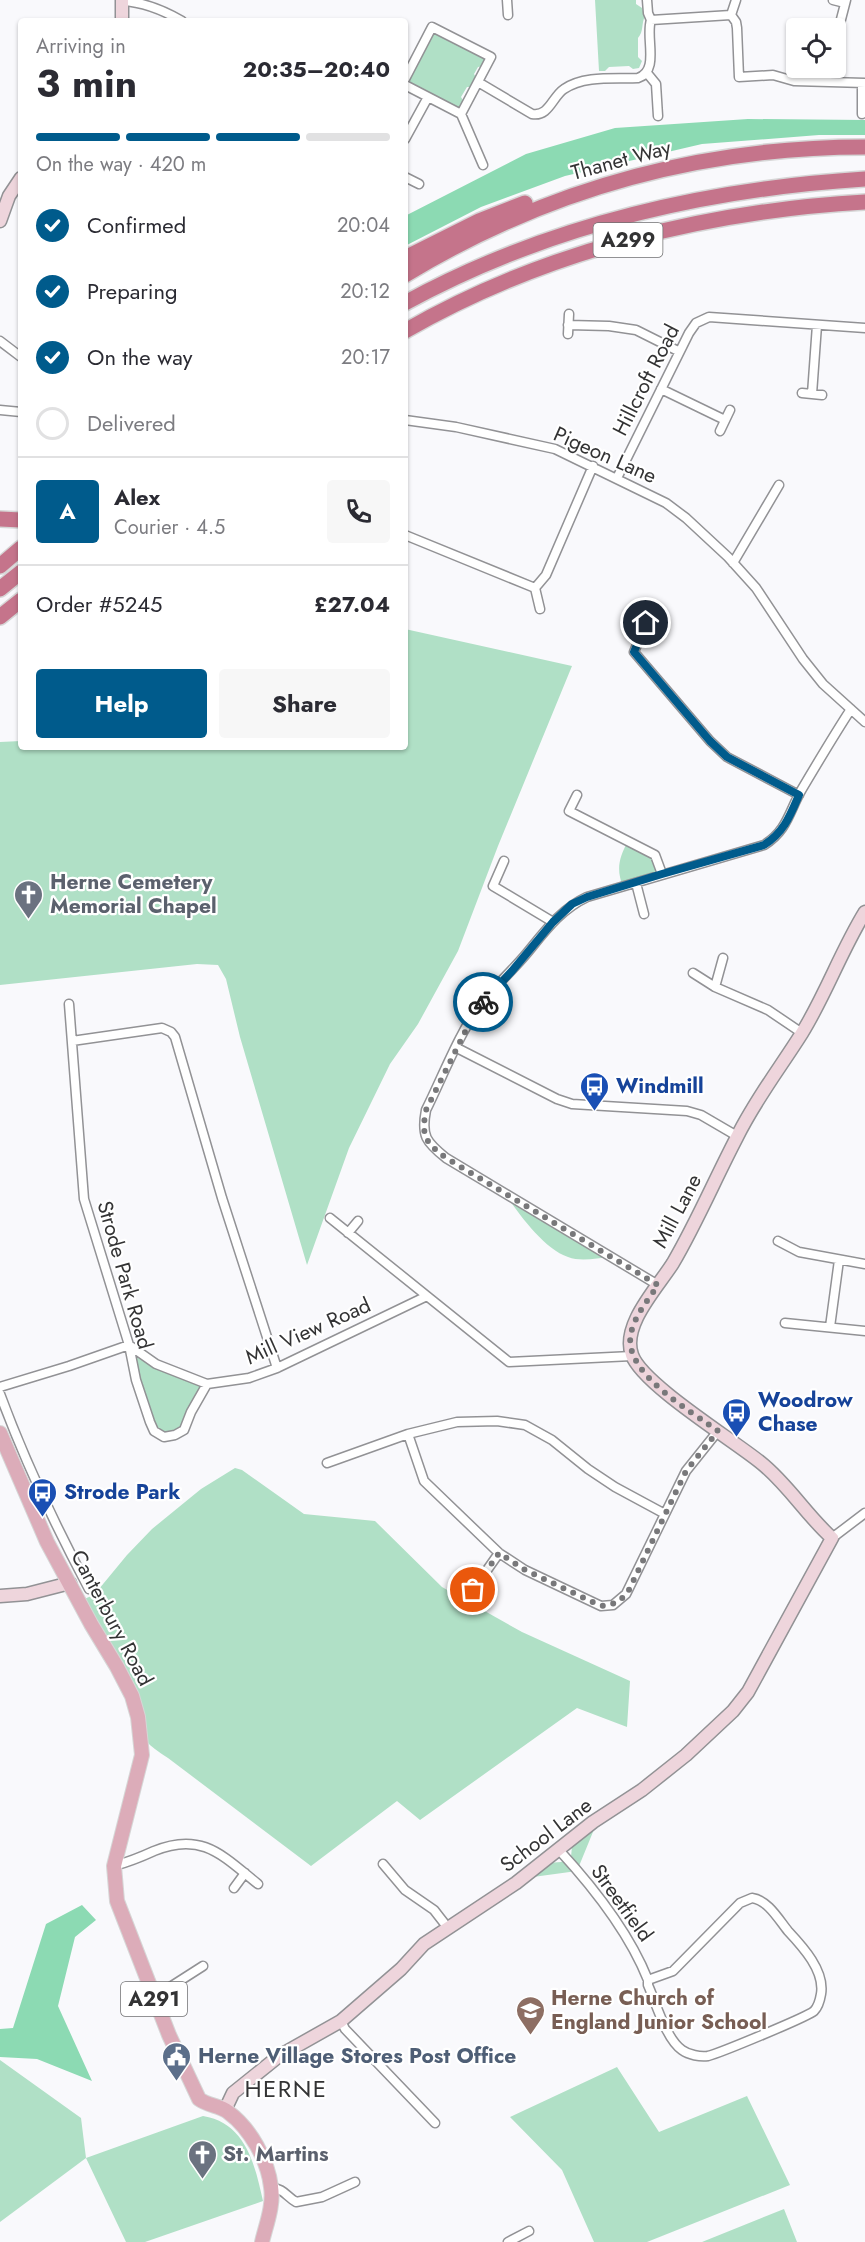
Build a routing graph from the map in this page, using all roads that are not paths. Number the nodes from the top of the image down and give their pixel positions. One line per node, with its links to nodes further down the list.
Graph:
1 (122, 0): 9 (street); 10 (street)
2 (507, 0): 7 (street)
3 (647, 0): 12 (street)
4 (736, 0): 8 (street)
5 (833, 0): 6 (street)
6 (845, 2): 11 (street)
7 (508, 15)
8 (731, 15): 12 (street); 16 (street)
9 (122, 18)
10 (176, 18)
11 (841, 18)
12 (651, 20): 14 (street)
13 (408, 73): 15 (street)
14 (647, 73): 15 (street); 21 (street)
15 (478, 82): 19 (street)
16 (864, 83): 20 (street)
17 (408, 86): 18 (street)
18 (428, 97): 19 (street); 22 (street)
19 (461, 114): 24 (street)
20 (862, 114)
21 (658, 116)
22 (408, 134)
23 (865, 147): 29 (highway, Thanet Way)
24 (483, 165)
25 (408, 178): 28 (street)
26 (865, 179): 34 (highway, A299)
27 (18, 182): 31 (street)
28 (419, 184)
29 (571, 195): 32 (highway); 33 (highway, Thanet Way)
30 (865, 202): 39 (highway, A299)
31 (0, 221)
32 (408, 256)
33 (408, 273)
34 (408, 302)
35 (569, 314): 36 (street)
36 (568, 325): 40 (street); 42 (street)
37 (817, 325): 38 (street, Hillcroft Road); 42 (street, Hillcroft Road); 46 (street)
38 (865, 328)
39 (408, 329)
40 (568, 334)
41 (0, 341): 43 (street)
42 (678, 351): 44 (street, Hillcroft Road)
43 (18, 355)
44 (661, 388): 51 (street); 55 (street, Hillcroft Road)
45 (802, 393): 46 (street)
46 (812, 394): 47 (street)
47 (822, 395)
48 (0, 410): 50 (street)
49 (730, 410): 51 (street)
50 (18, 412)
51 (725, 420): 53 (street)
52 (408, 421): 54 (street, Pigeon Lane)
53 (720, 431)
54 (594, 466): 55 (street, Pigeon Lane); 64 (street)
55 (617, 478): 61 (street, Pigeon Lane)
56 (779, 485): 61 (street)
57 (0, 519): 58 (highway)
58 (18, 520)
59 (408, 536): 64 (street)
60 (18, 551): 62 (highway)
61 (733, 563): 70 (street, Pigeon Lane)
62 (0, 566)
63 (18, 574): 65 (highway)
64 (535, 588): 67 (street)
65 (0, 589)
66 (18, 602): 68 (highway)
67 (540, 609)
68 (0, 617)
69 (646, 623): 73 (street)
70 (850, 709): 71 (street, Pigeon Lane); 73 (street)
71 (865, 722)
72 (577, 795): 75 (street)
73 (799, 795): 75 (street)
74 (504, 861): 79 (street)
75 (662, 874): 76 (street)
76 (636, 884): 78 (street); 79 (street)
77 (865, 912): 84 (street, Mill Lane)
78 (644, 914)
79 (553, 922): 86 (street)
80 (723, 958): 82 (street)
81 (693, 973): 82 (street)
82 (715, 987): 84 (street)
83 (69, 1004): 85 (street, Strode Park Road)
84 (802, 1033): 87 (street, Mill Lane)
85 (72, 1041): 99 (street, Strode Park Road); 101 (street)
86 (457, 1047): 87 (street); 94 (street)
87 (737, 1136): 94 (street, Mill Lane)
88 (330, 1218): 90 (street)
89 (358, 1221): 90 (street)
90 (348, 1233): 95 (street)
91 (778, 1241): 92 (street)
92 (839, 1260): 93 (street); 97 (street)
93 (865, 1264)
94 (658, 1285): 100 (street, Mill Lane)
95 (427, 1296): 100 (street); 101 (street, Mill View Road)
96 (785, 1323): 97 (street)
97 (830, 1327): 98 (street)
98 (865, 1331)
99 (129, 1345): 102 (street, Mill View Road); 102 (street, Strode Park Road); 103 (street)
100 (632, 1356): 105 (street)
101 (277, 1368): 102 (street, Mill View Road)
102 (207, 1384)
103 (0, 1387)
104 (0, 1394): 114 (street, Canterbury Road)
105 (718, 1431): 110 (street); 111 (street)
106 (0, 1433): 113 (main road, Canterbury Road / A291)
107 (408, 1434): 108 (street); 110 (street); 112 (street)
108 (327, 1464)
109 (865, 1513): 111 (street)
110 (665, 1514): 112 (street)
111 (832, 1538): 117 (street, School Lane)
112 (499, 1553): 115 (street)
113 (70, 1583): 116 (street); 119 (main road, Canterbury Road / A291)
114 (89, 1589)
115 (473, 1590)
116 (0, 1596)
117 (559, 1850): 123 (street, School Lane); 125 (street, Streetfield)
118 (383, 1864): 123 (street)
119 (114, 1866): 120 (street); 126 (main road, A291)
120 (245, 1874): 121 (street); 122 (street)
121 (258, 1884)
122 (234, 1888)
123 (448, 1928): 127 (street, School Lane)
124 (203, 1966): 126 (street)
125 (648, 1980): 125 (street, Streetfield)
126 (153, 1998): 128 (main road, A291)
127 (341, 2021): 128 (street, School Lane); 129 (street)
128 (225, 2110): 131 (main road, A291)
129 (435, 2123)
130 (354, 2182): 131 (street)
131 (272, 2188): 133 (main road, A291)
132 (529, 2231): 134 (street)
133 (262, 2242)
134 (508, 2242)

